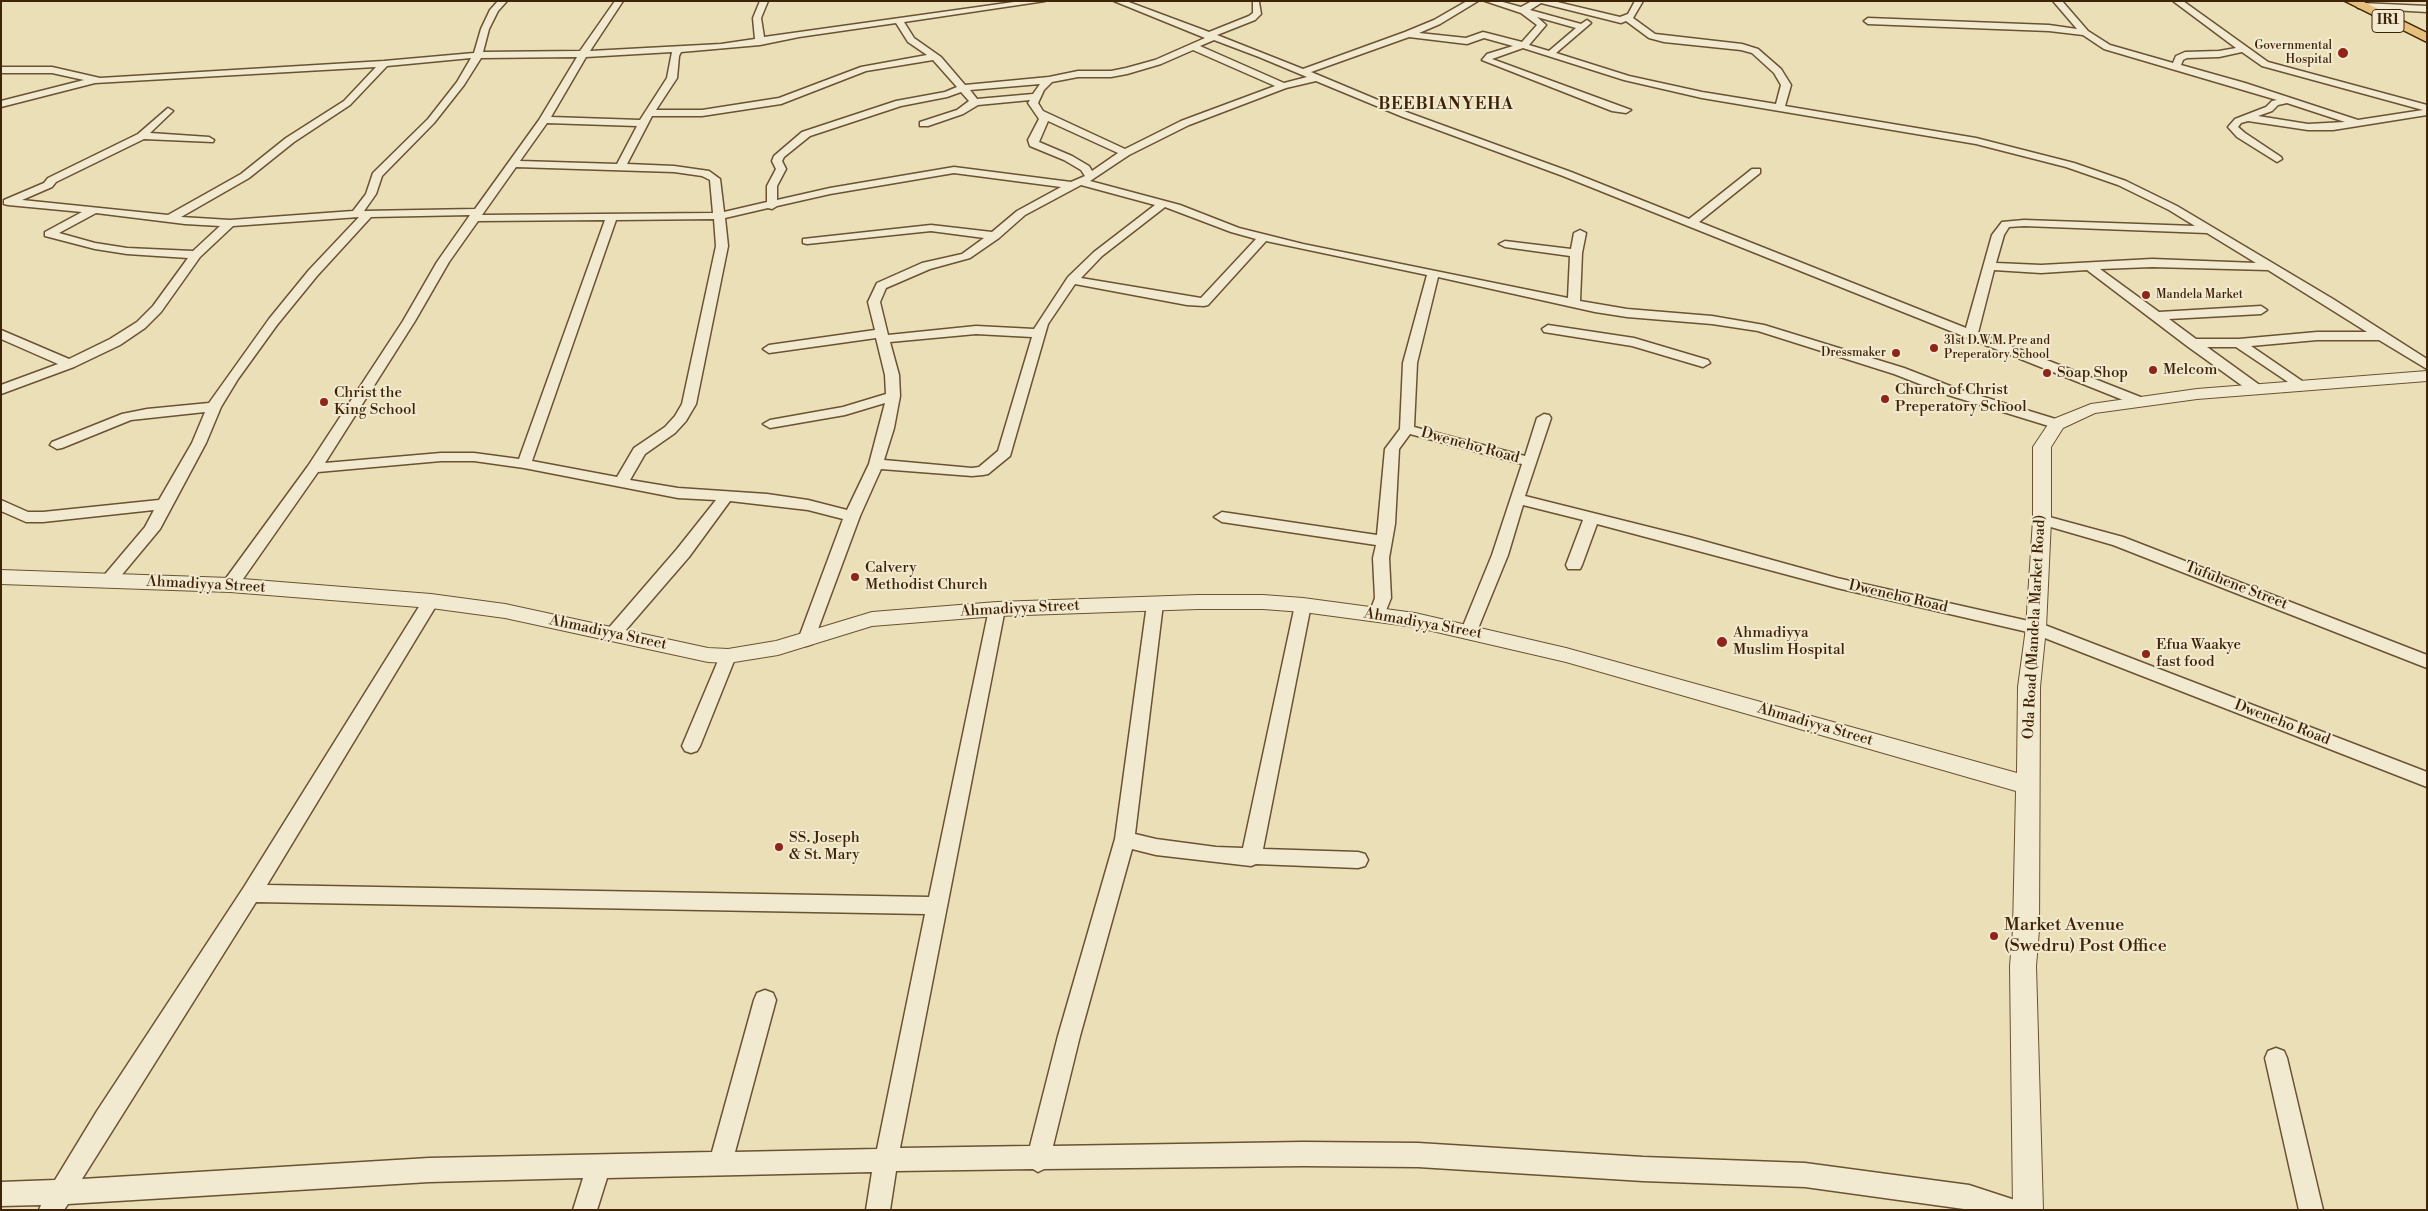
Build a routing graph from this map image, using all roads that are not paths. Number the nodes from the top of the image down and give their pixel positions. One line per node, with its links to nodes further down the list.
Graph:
1 (503, 1): 33 (street)
2 (619, 1): 31 (street)
3 (764, 1): 26 (street)
4 (1041, 1): 12 (street)
5 (1118, 1): 24 (street)
6 (1474, 1): 22 (street)
7 (1489, 1): 16 (street)
8 (1540, 1): 16 (street); 17 (street)
9 (1639, 1): 18 (street)
10 (2057, 1): 23 (street)
11 (2177, 1): 30 (street)
12 (1013, 3): 19 (street)
13 (1256, 4): 24 (street)
14 (2356, 4): 15 (street); 25 (main road, IR1)
15 (2427, 9)
16 (1523, 10): 21 (street); 27 (street)
17 (1597, 15): 18 (street); 21 (street)
18 (1628, 18): 48 (street)
19 (898, 20): 26 (street); 34 (street)
20 (1868, 21): 23 (street)
21 (1582, 27): 32 (street)
22 (1408, 34): 27 (street); 38 (street)
23 (2085, 34): 36 (street)
24 (1211, 36): 28 (street); 38 (street)
25 (2427, 38)
26 (760, 42): 29 (street)
27 (1524, 45): 32 (street); 50 (street)
28 (1194, 47): 40 (street); 42 (street)
29 (678, 49): 31 (street); 52 (street)
30 (2243, 50): 36 (street); 49 (street)
31 (583, 54): 33 (street); 56 (street)
32 (1550, 54): 48 (street)
33 (478, 55): 35 (street); 72 (street)
34 (934, 57): 43 (street); 52 (street)
35 (384, 64): 41 (street); 76 (street)
36 (2176, 68): 45 (street)
37 (1, 70): 41 (street)
38 (1302, 72): 39 (street)
39 (1316, 78): 42 (street); 78 (street)
40 (1049, 80): 43 (street); 44 (street)
41 (94, 81): 47 (street)
42 (1283, 86): 62 (street)
43 (962, 88): 46 (street); 70 (street)
44 (1037, 96): 46 (street); 53 (street)
45 (2288, 100): 55 (street); 59 (street)
46 (975, 102): 58 (street)
47 (1, 104)
48 (1780, 107): 79 (street)
49 (2427, 108)
50 (1626, 110)
51 (168, 111): 60 (street)
52 (649, 112): 57 (street)
53 (1038, 112): 62 (street); 67 (street)
54 (2427, 112): 59 (street)
55 (2249, 118): 59 (street); 63 (street)
56 (544, 120): 57 (street); 64 (street)
57 (643, 123): 65 (street)
58 (924, 124)
59 (2360, 124)
60 (142, 136): 61 (street); 68 (street)
61 (209, 140)
62 (1125, 153): 67 (street)
63 (2277, 159)
64 (512, 164): 65 (street); 73 (street)
65 (621, 166): 74 (street)
66 (1756, 171): 78 (street)
67 (1081, 182): 69 (street); 70 (street); 81 (street)
68 (4, 204): 71 (street)
69 (1161, 205): 82 (street); 91 (street)
70 (772, 206): 74 (street)
71 (94, 210): 76 (street); 86 (street)
72 (362, 214): 73 (street); 77 (street); 114 (street)
73 (476, 215): 75 (street); 123 (street)
74 (719, 216): 75 (street); 124 (street)
75 (612, 217): 121 (street)
76 (169, 219): 77 (street)
77 (230, 223): 86 (street)
78 (1691, 223): 99 (street)
79 (2210, 230): 87 (street); 88 (street)
80 (1580, 233): 85 (street)
81 (995, 236): 83 (street); 100 (street)
82 (1263, 238): 90 (street); 91 (street)
83 (807, 241)
84 (1505, 244): 85 (street)
85 (1576, 253): 92 (street)
86 (196, 255): 106 (street)
87 (1990, 266): 89 (street); 99 (street)
88 (2272, 267): 89 (street); 101 (street)
89 (2091, 268): 94 (street)
90 (1433, 273): 92 (street); 118 (street)
91 (1072, 280): 97 (street)
92 (1574, 304): 95 (street)
93 (2261, 310): 94 (street)
94 (2155, 316): 103 (street)
95 (1592, 322): 96 (street); 105 (street); 117 (street)
96 (1548, 329)
97 (1038, 333): 100 (street); 122 (street)
98 (1, 334): 106 (street)
99 (1971, 334): 113 (street)
100 (883, 336): 104 (street); 112 (street)
101 (2382, 336): 102 (street); 107 (street)
102 (2240, 342): 103 (street); 109 (street)
103 (2192, 343): 110 (street)
104 (769, 349)
105 (1703, 363)
106 (68, 364): 111 (street)
107 (2427, 365)
108 (2427, 376): 109 (street)
109 (2300, 386): 110 (street)
110 (2256, 389): 113 (street)
111 (1, 390)
112 (893, 396): 116 (street); 122 (street)
113 (2138, 401): 117 (street)
114 (214, 407): 119 (street); 127 (street)
115 (1544, 418): 120 (street)
116 (770, 424)
117 (2056, 424): 132 (street, Oda Road (Mandela Market Road))
118 (1407, 429): 120 (street, Dweneho Road); 133 (street)
119 (57, 445)
120 (1530, 462): 126 (street, Dweneho Road)
121 (524, 464): 123 (street); 124 (street)
122 (876, 464): 129 (street)
123 (314, 468): 137 (street)
124 (621, 483): 125 (street)
125 (725, 498): 129 (street); 145 (street)
126 (1516, 499): 131 (street, Dweneho Road); 144 (street)
127 (164, 504): 128 (street); 136 (street)
128 (1, 505)
129 (852, 516): 146 (street)
130 (1222, 517): 133 (street)
131 (1591, 518): 134 (street); 143 (street, Dweneho Road)
132 (2042, 520): 143 (street, Oda Road (Mandela Market Road)); 148 (street, Tufuhene Street)
133 (1384, 540): 142 (street)
134 (1574, 565)
135 (1, 577): 136 (street, Ahmadiyya Street)
136 (109, 579): 137 (street, Ahmadiyya Street)
137 (230, 585): 138 (street, Ahmadiyya Street)
138 (431, 602): 145 (street, Ahmadiyya Street); 155 (street)
139 (1155, 604): 140 (street, Ahmadiyya Street); 141 (street, Ahmadiyya Street); 152 (street)
140 (1303, 605): 142 (street, Ahmadiyya Street); 153 (street)
141 (997, 609): 146 (street, Ahmadiyya Street); 156 (street)
142 (1377, 614): 144 (street, Ahmadiyya Street)
143 (2036, 628): 150 (street, Dweneho Road); 151 (street, Oda Road (Mandela Market Road))
144 (1469, 631): 151 (street, Ahmadiyya Street)
145 (613, 634): 147 (street, Ahmadiyya Street)
146 (806, 640): 147 (street, Ahmadiyya Street)
147 (728, 656): 149 (street)
148 (2427, 662)
149 (691, 746)
150 (2427, 780)
151 (2027, 785): 168 (street, Oda Road (Mandela Market Road))
152 (1125, 839): 153 (street); 160 (street)
153 (1251, 858): 154 (street)
154 (1358, 860)
155 (251, 893): 156 (street); 164 (street)
156 (937, 906): 159 (street)
157 (765, 1000): 161 (street)
158 (2276, 1058): 169 (street)
159 (886, 1160): 160 (street); 161 (street); 166 (street)
160 (1038, 1160): 167 (street)
161 (720, 1164): 162 (street)
162 (598, 1167): 164 (street); 165 (street)
163 (1, 1194): 164 (street)
164 (56, 1201)
165 (585, 1210)
166 (878, 1210)
167 (2008, 1210)
168 (2028, 1210)
169 (2311, 1210)

